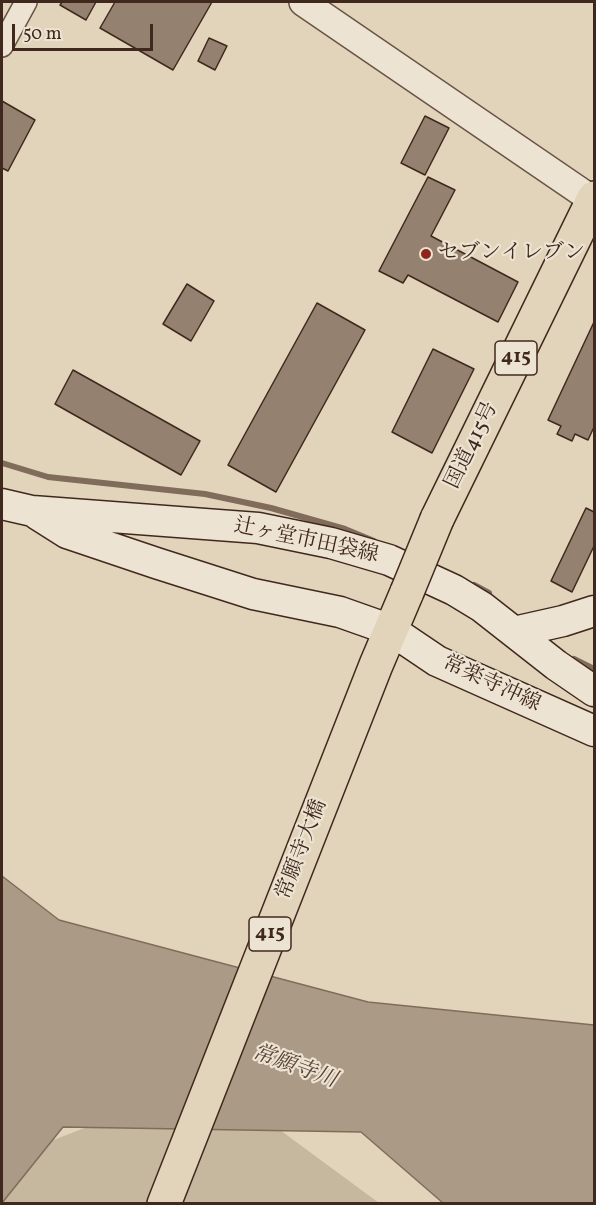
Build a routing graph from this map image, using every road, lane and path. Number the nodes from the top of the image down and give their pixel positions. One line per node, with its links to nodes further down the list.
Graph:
1 (26, 2): 3 (street)
2 (303, 2): 4 (street)
3 (2, 46)
4 (594, 200): 8 (highway, 国道415号 / 415, bridge)
5 (2, 504): 6 (main road, 辻ヶ堂市田袋線)
6 (32, 511): 8 (main road, 辻ヶ堂市田袋線); 9 (main road, 辻ヶ堂市田袋線)
7 (594, 611): 9 (main road)
8 (392, 630): 10 (highway, 国道415号 / 415); 12 (main road, 常楽寺沖線)
9 (514, 632): 11 (main road, 辻ヶ堂市田袋線)
10 (376, 665): 13 (highway, 常願寺大橋 / 415)
11 (594, 691)
12 (594, 731)
13 (164, 1203)

